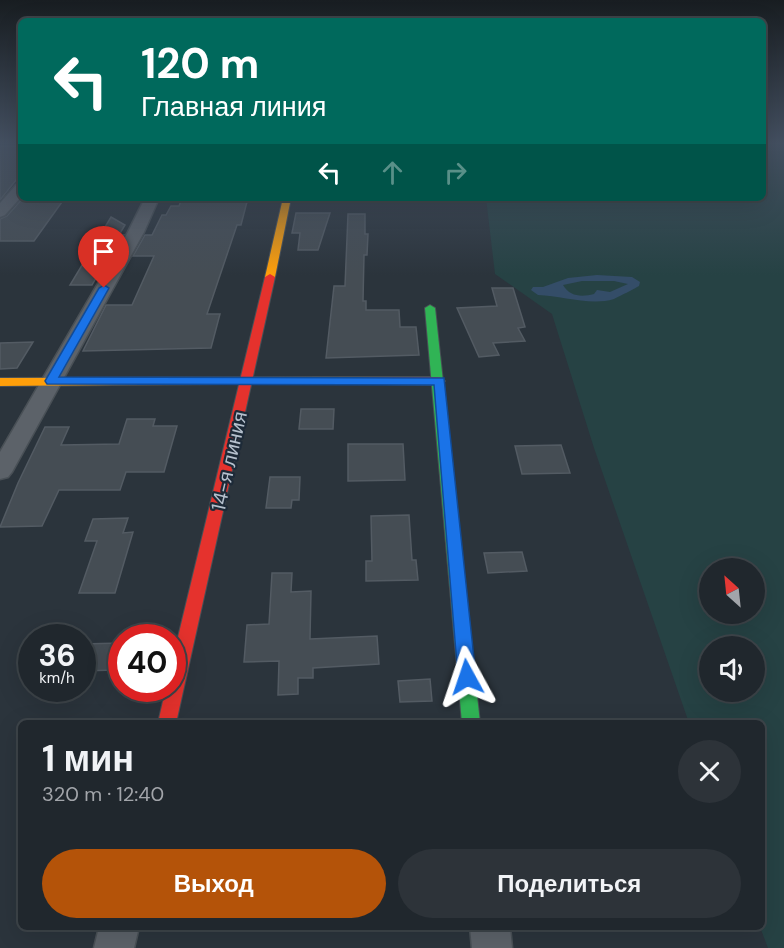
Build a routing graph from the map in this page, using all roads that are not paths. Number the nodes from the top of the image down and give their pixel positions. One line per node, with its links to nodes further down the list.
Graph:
1 (18, 191): 4 (street)
2 (151, 201): 6 (street)
3 (286, 201): 9 (street, 14-я линия)
4 (0, 212)
5 (430, 308): 7 (street)
6 (51, 381): 8 (street); 9 (street); 10 (street)
7 (440, 381): 9 (street); 12 (street)
8 (0, 382)
9 (247, 382): 11 (street, 14-я линия)
10 (0, 472)
11 (168, 720)
12 (471, 720)
13 (118, 930): 15 (street)
14 (490, 930): 16 (street)
15 (114, 948)
16 (492, 948)

